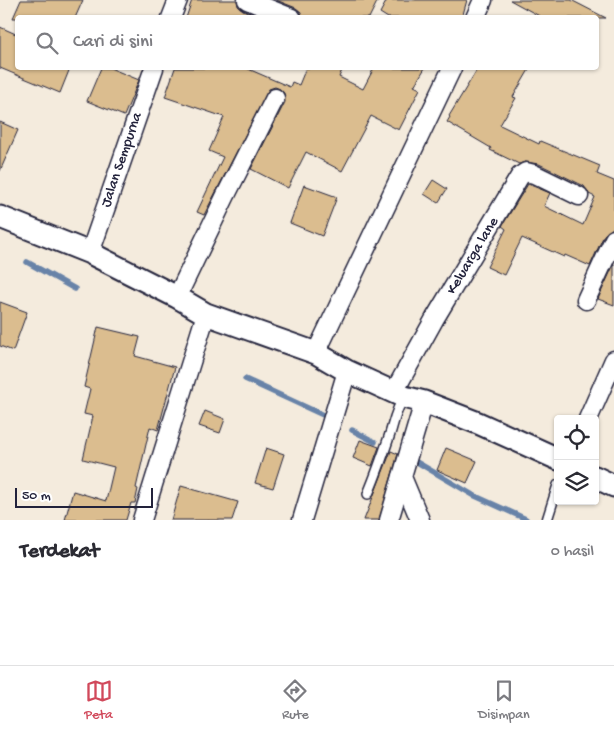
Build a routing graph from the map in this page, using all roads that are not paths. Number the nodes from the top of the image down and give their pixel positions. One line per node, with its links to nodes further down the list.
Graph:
1 (178, 0): 4 (street)
2 (247, 0): 5 (street)
3 (483, 0): 6 (street)
4 (173, 15)
5 (284, 15)
6 (476, 15)
7 (153, 70): 13 (street, Jalan Sempurna)
8 (451, 70): 17 (street)
9 (275, 98): 14 (street)
10 (579, 196): 20 (street, Keluarga lane)
11 (0, 217): 13 (street)
12 (614, 239): 15 (street)
13 (90, 253): 14 (street)
14 (177, 297): 16 (street)
15 (586, 300)
16 (206, 314): 17 (street); 28 (street)
17 (316, 353): 19 (street)
18 (614, 360): 21 (street)
19 (347, 371): 20 (street); 29 (street)
20 (407, 397): 22 (street); 23 (street); 26 (lane)
21 (590, 415)
22 (554, 457)
23 (402, 478): 30 (street); 31 (street)
24 (599, 479): 25 (street)
25 (614, 486)
26 (368, 494)
27 (554, 498): 32 (lane)
28 (142, 520)
29 (302, 520)
30 (389, 520)
31 (420, 520)
32 (547, 520)

